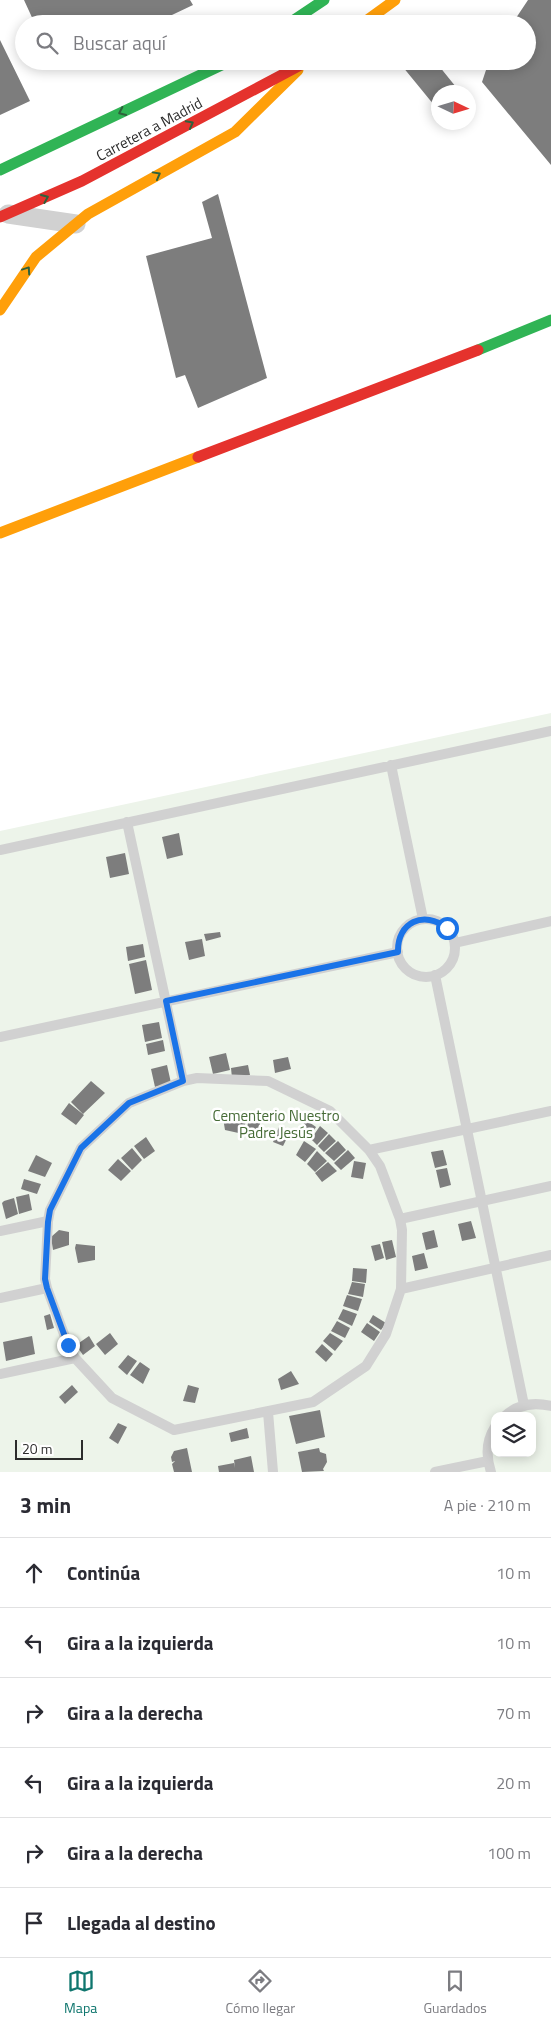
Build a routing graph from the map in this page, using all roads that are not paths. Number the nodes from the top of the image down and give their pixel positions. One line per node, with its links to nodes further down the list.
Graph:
1 (324, 0): 3 (street)
2 (394, 0): 4 (street)
3 (302, 15)
4 (374, 15)
5 (211, 70): 8 (street, Carretera a Madrid, one-way to 8)
6 (292, 70): 9 (street, Carretera a Madrid, one-way to 6)
7 (298, 70): 10 (street, one-way to 7)
8 (0, 170)
9 (3, 216): 10 (street)
10 (76, 224): 11 (street, one-way to 10)
11 (0, 310)
12 (551, 320): 13 (street)
13 (54, 512): 14 (street); 15 (street)
14 (15, 515)
15 (0, 533)
16 (551, 731): 17 (lane)
17 (391, 765): 18 (lane); 20 (lane)
18 (127, 822): 19 (lane); 25 (lane)
19 (0, 850)
20 (423, 919): 22 (lane); 23 (lane)
21 (551, 921): 22 (lane)
22 (455, 943): 24 (lane)
23 (398, 952): 24 (lane); 25 (lane)
24 (435, 975): 29 (lane)
25 (166, 1001): 26 (lane); 27 (lane)
26 (0, 1036)
27 (183, 1081): 30 (lane); 34 (lane)
28 (551, 1112): 29 (lane)
29 (466, 1129): 30 (lane); 32 (lane)
30 (369, 1150): 33 (lane)
31 (551, 1186): 32 (lane)
32 (481, 1201): 33 (lane); 37 (lane)
33 (400, 1219): 39 (lane)
34 (48, 1222): 35 (lane); 38 (lane)
35 (0, 1231)
36 (551, 1255): 37 (lane)
37 (495, 1268): 39 (lane); 43 (lane)
38 (47, 1288): 40 (lane); 41 (lane)
39 (400, 1290): 45 (lane)
40 (0, 1298)
41 (75, 1358): 42 (lane); 45 (lane)
42 (0, 1374)
43 (524, 1405): 44 (lane); 46 (lane)
44 (551, 1406)
45 (268, 1412): 49 (lane)
46 (509, 1412)
47 (491, 1437): 48 (lane)
48 (488, 1461): 50 (lane); 51 (lane)
49 (273, 1472)
50 (434, 1472)
51 (491, 1472)

